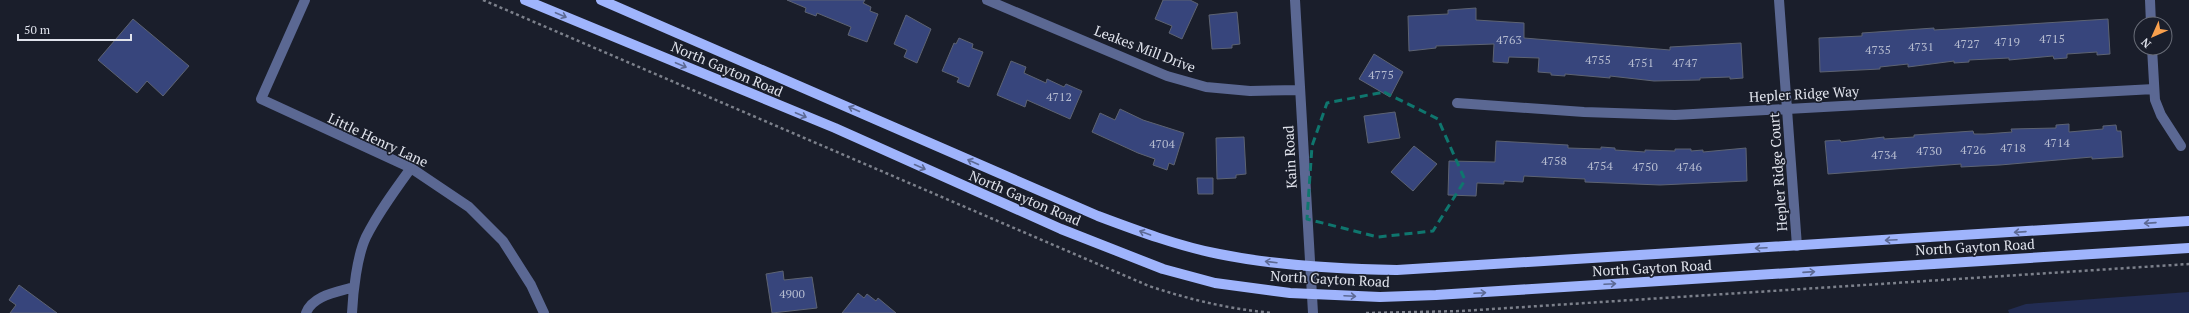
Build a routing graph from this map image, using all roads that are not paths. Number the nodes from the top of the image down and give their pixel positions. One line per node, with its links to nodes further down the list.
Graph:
1 (304, 0): 15 (street, Little Henry Lane)
2 (525, 0): 21 (main road, North Gayton Road, one-way to 21)
3 (601, 0): 19 (main road, North Gayton Road, one-way to 3)
4 (987, 0): 11 (street, Leakes Mill Drive)
5 (1295, 0): 11 (street, Kain Road)
6 (1779, 0): 13 (street, Hepler Ridge Court)
7 (2150, 0): 8 (street)
8 (2151, 16)
9 (2152, 56): 10 (street)
10 (2154, 89): 13 (street, Hepler Ridge Way); 14 (street)
11 (1300, 90): 19 (street, Kain Road)
12 (1456, 103): 13 (street, Hepler Ridge Way)
13 (1787, 108): 17 (street, Hepler Ridge Court)
14 (2181, 146)
15 (411, 168): 20 (street); 24 (street, Little Henry Lane)
16 (2189, 221): 17 (main road, North Gayton Road, one-way to 17)
17 (1797, 246): 19 (main road, North Gayton Road, one-way to 19)
18 (2189, 248): 21 (main road, North Gayton Road, one-way to 18)
19 (1310, 266): 21 (street, Kain Road)
20 (354, 287): 22 (street); 23 (street)
21 (1311, 294): 25 (street, Kain Road)
22 (306, 313)
23 (352, 313)
24 (544, 313)
25 (1313, 313)

